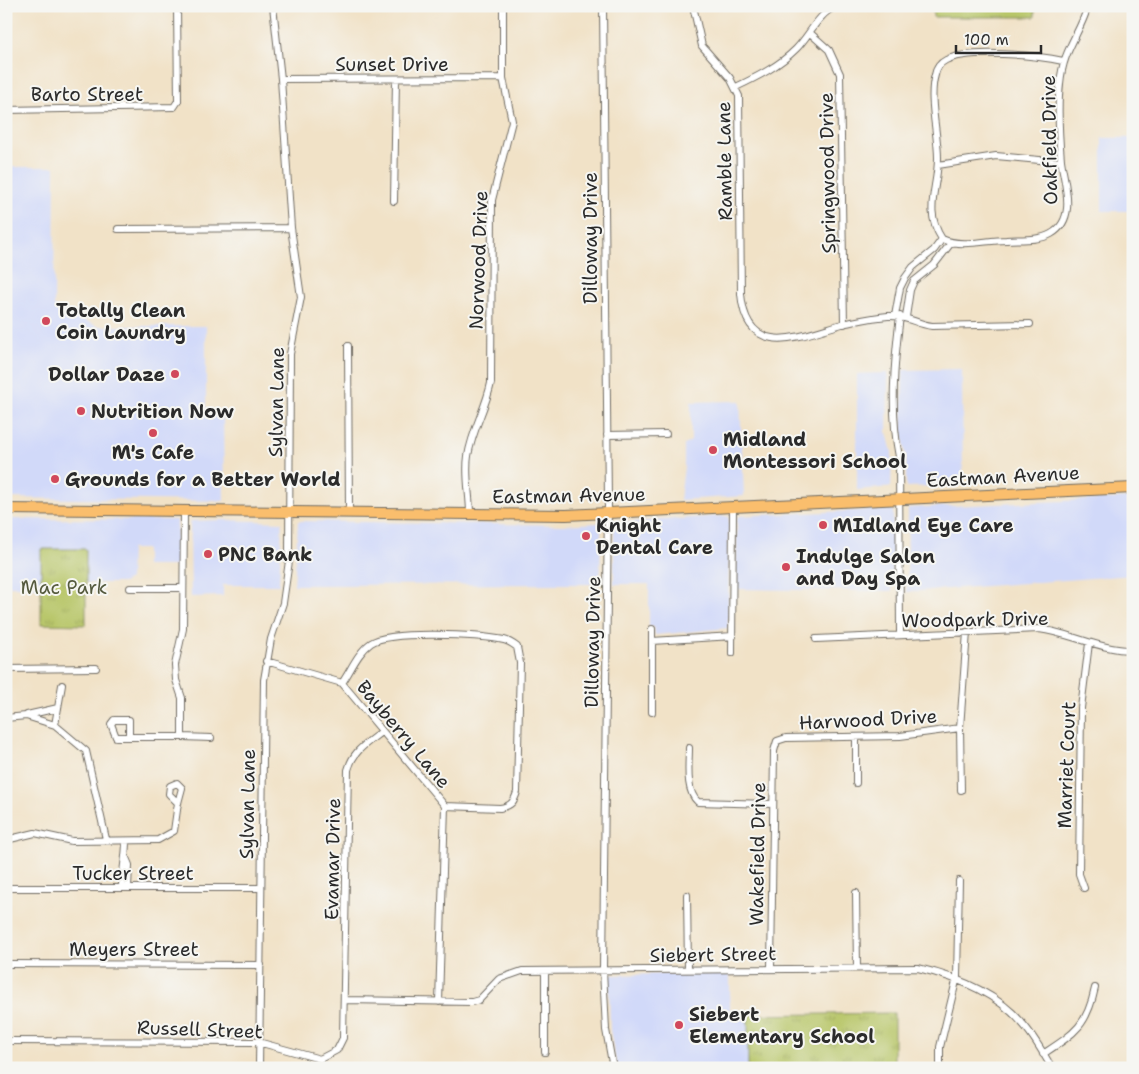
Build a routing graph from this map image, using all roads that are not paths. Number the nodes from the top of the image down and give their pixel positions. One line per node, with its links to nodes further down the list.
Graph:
1 (177, 6): 14 (street, Barto Street)
2 (273, 6): 11 (street, Sylvan Lane)
3 (503, 6): 10 (street, Norwood Drive)
4 (603, 6): 27 (street, Dilloway Drive)
5 (693, 6): 13 (street, Ramble Lane)
6 (836, 6): 8 (street)
7 (1088, 6): 9 (street, Oakfield Drive)
8 (810, 33): 13 (street); 23 (street, Springwood Drive)
9 (1063, 61): 15 (street, Oakfield Drive); 16 (street)
10 (503, 78): 12 (street, Sunset Drive); 36 (street, Norwood Drive)
11 (281, 79): 12 (street, Sunset Drive); 18 (street, Sylvan Lane)
12 (396, 79): 17 (street)
13 (736, 87): 23 (street, Ramble Lane)
14 (6, 110)
15 (1061, 162): 16 (street); 21 (street, Oakfield Drive)
16 (938, 165): 20 (street)
17 (394, 201)
18 (291, 228): 19 (street); 33 (street, Sylvan Lane)
19 (118, 229)
20 (942, 239): 21 (street, Oakfield Drive); 22 (street)
21 (951, 243): 22 (street)
22 (900, 316): 23 (street); 24 (street); 29 (street)
23 (844, 324)
24 (1030, 324)
25 (348, 346): 34 (street)
26 (666, 434): 27 (street)
27 (607, 435): 35 (street, Dilloway Drive)
28 (1133, 488): 29 (main road, Eastman Avenue)
29 (899, 499): 30 (main road, Eastman Avenue); 41 (street)
30 (733, 507): 35 (main road, Eastman Avenue); 42 (street)
31 (6, 509): 32 (main road, Eastman Avenue)
32 (184, 511): 33 (main road, Eastman Avenue); 38 (street)
33 (289, 512): 34 (main road, Eastman Avenue); 48 (street, Sylvan Lane)
34 (349, 513): 36 (main road, Eastman Avenue)
35 (608, 513): 36 (main road, Eastman Avenue); 85 (street, Dilloway Drive)
36 (470, 514)
37 (130, 588): 38 (street)
38 (184, 588): 62 (street)
39 (652, 629): 44 (street)
40 (967, 632): 41 (street, Woodpark Drive); 45 (street, Woodpark Drive); 58 (street)
41 (900, 635): 43 (street, Woodpark Drive)
42 (733, 636): 44 (street); 47 (street)
43 (816, 639)
44 (652, 641): 54 (street)
45 (1089, 643): 46 (street, Woodpark Drive); 78 (street, Marriet Court)
46 (1133, 650)
47 (732, 654)
48 (266, 662): 51 (street, Bayberry Lane); 77 (street, Sylvan Lane)
49 (6, 668): 50 (street)
50 (96, 668)
51 (342, 683): 59 (street, Bayberry Lane); 70 (street)
52 (62, 685): 53 (street)
53 (58, 708): 55 (street); 57 (street)
54 (652, 712)
55 (26, 716): 56 (street); 57 (street)
56 (6, 718)
57 (55, 725): 71 (street)
58 (960, 728): 61 (street, Harwood Drive); 67 (street)
59 (382, 732): 70 (street, Bayberry Lane); 90 (street, Evamar Drive)
60 (129, 737): 62 (street)
61 (856, 737): 64 (street, Harwood Drive); 66 (street)
62 (182, 738): 63 (street)
63 (212, 738)
64 (777, 741): 69 (street, Wakefield Drive)
65 (689, 748): 69 (street)
66 (856, 784)
67 (961, 790)
68 (178, 803): 73 (street)
69 (772, 804): 84 (street, Wakefield Drive)
70 (445, 806): 91 (street, Bayberry Lane)
71 (106, 839): 72 (street); 73 (street)
72 (6, 840)
73 (126, 841): 76 (street)
74 (959, 881): 88 (street)
75 (6, 888): 76 (street, Tucker Street)
76 (125, 888): 77 (street, Tucker Street)
77 (261, 888): 82 (street, Sylvan Lane)
78 (1084, 888)
79 (856, 893): 83 (street)
80 (688, 895): 86 (street)
81 (6, 964): 82 (street, Meyers Street)
82 (261, 965): 93 (street, Sylvan Lane)
83 (857, 968): 84 (street, Siebert Street); 88 (street, Siebert Street)
84 (771, 969): 86 (street, Siebert Street)
85 (603, 970): 86 (street, Siebert Street); 87 (street, Siebert Street); 97 (street, Dilloway Drive)
86 (688, 970)
87 (545, 971): 91 (street, Siebert Street); 94 (street)
88 (957, 978): 95 (street, Siebert Street); 98 (street)
89 (1095, 988): 95 (street)
90 (345, 1000): 91 (street, Siebert Street); 93 (street, Russell Street)
91 (440, 1002)
92 (6, 1041): 93 (street, Russell Street)
93 (258, 1042): 96 (street, Sylvan Lane)
94 (545, 1052)
95 (1044, 1054): 99 (street, Siebert Street)
96 (259, 1068)
97 (613, 1068)
98 (940, 1068)
99 (1052, 1068)

